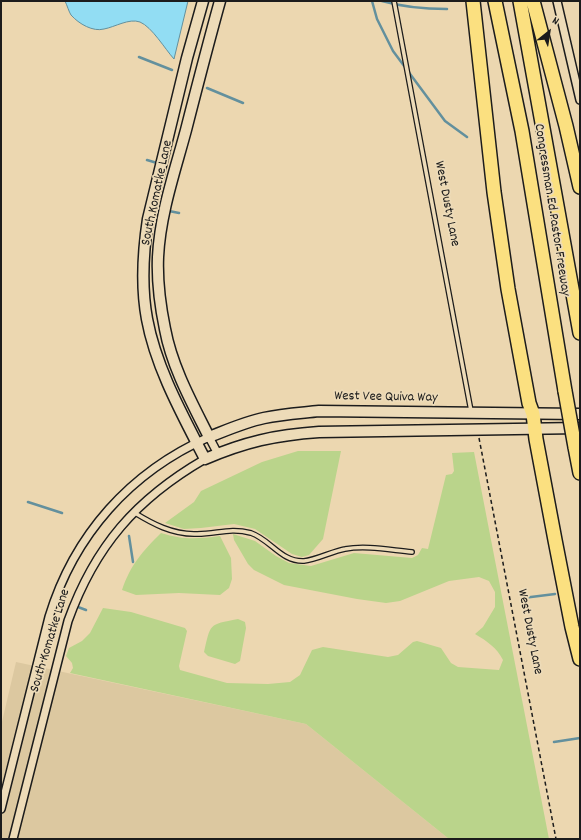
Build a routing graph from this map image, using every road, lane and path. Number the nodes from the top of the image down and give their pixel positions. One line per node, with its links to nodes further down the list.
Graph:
1 (203, 1): 19 (street, South Komatke Lane)
2 (220, 1): 18 (street, South Komatke Lane)
3 (394, 1): 12 (lane, West Dusty Lane)
4 (473, 1): 13 (highway)
5 (495, 1): 22 (highway, Congressman Ed Pastor Freeway, bridge)
6 (520, 1): 11 (highway, Congressman Ed Pastor Freeway)
7 (533, 1): 10 (highway)
8 (557, 1): 9 (street)
9 (580, 100)
10 (580, 187)
11 (580, 333)
12 (471, 413): 13 (street, West Vee Quiva Way); 18 (street, West Vee Quiva Way)
13 (533, 414): 14 (street, West Vee Quiva Way); 16 (highway)
14 (580, 414)
15 (580, 428): 16 (street)
16 (535, 429): 17 (street); 25 (highway)
17 (478, 430): 20 (street); 28 (path, West Dusty Lane)
18 (209, 437): 19 (street, West Vee Quiva Way); 20 (street, South Komatke Lane)
19 (197, 443): 21 (street); 26 (street, South Komatke Lane)
20 (218, 454): 21 (street, South Komatke Lane)
21 (205, 460): 23 (street, South Komatke Lane)
22 (580, 473)
23 (134, 512): 24 (lane); 27 (street, South Komatke Lane)
24 (412, 552)
25 (580, 659)
26 (1, 808)
27 (13, 839)
28 (556, 839)

